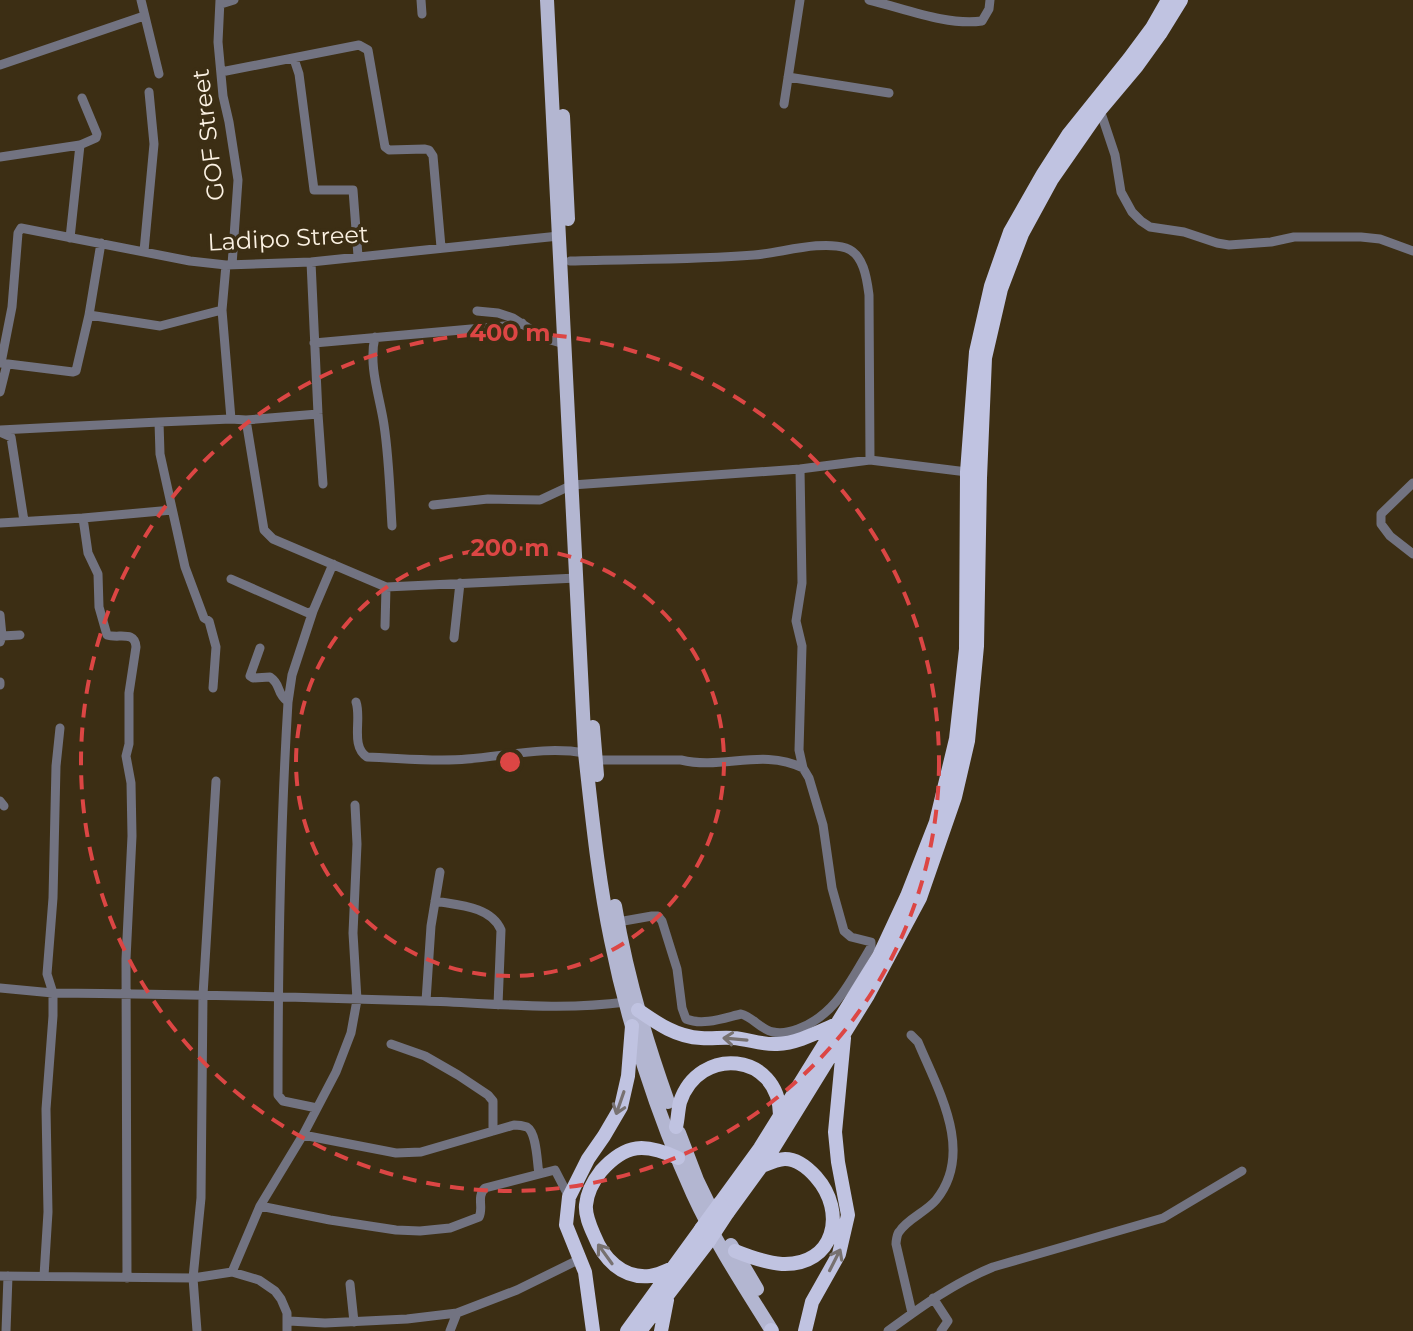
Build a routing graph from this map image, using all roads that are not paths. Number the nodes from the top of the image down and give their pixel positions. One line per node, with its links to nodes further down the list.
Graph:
1 (141, 0): 13 (street)
2 (234, 0): 11 (street)
3 (421, 0): 12 (street)
4 (547, 0): 26 (main road)
5 (556, 0): 33 (main road)
6 (800, 0): 18 (street)
7 (869, 0): 8 (street)
8 (990, 0)
9 (1168, 0): 54 (highway)
10 (1181, 0): 23 (highway)
11 (220, 2): 16 (street, GOF Street)
12 (422, 14)
13 (144, 16): 15 (street); 17 (street)
14 (294, 59): 16 (street); 29 (street); 32 (street)
15 (0, 65)
16 (221, 72): 35 (street, GOF Street)
17 (159, 74)
18 (788, 77): 20 (street); 22 (street)
19 (149, 92): 30 (street)
20 (889, 93)
21 (82, 98): 24 (street)
22 (784, 104)
23 (1100, 110): 31 (street); 100 (highway)
24 (80, 145): 25 (street); 27 (street)
25 (0, 157)
26 (559, 236): 29 (street, Ladipo Street); 44 (main road)
27 (70, 238): 28 (street, Ladipo Street); 37 (street, Ladipo Street)
28 (101, 243): 30 (street, Ladipo Street); 40 (street)
29 (441, 247): 32 (street, Ladipo Street)
30 (144, 251): 35 (street, Ladipo Street)
31 (1413, 251)
32 (358, 256): 34 (street, Ladipo Street)
33 (570, 261): 52 (street); 57 (main road)
34 (311, 262): 35 (street, Ladipo Street); 43 (street)
35 (229, 265): 38 (street, GOF Street)
36 (0, 306): 37 (street)
37 (12, 307): 45 (street)
38 (222, 310): 40 (street); 48 (street, GOF Street)
39 (477, 311): 41 (street)
40 (89, 315): 45 (street)
41 (522, 323): 42 (street); 44 (street)
42 (375, 337): 43 (street); 63 (street)
43 (314, 343): 47 (street)
44 (564, 344): 57 (main road)
45 (3, 363): 46 (street)
46 (0, 392)
47 (318, 414): 49 (street); 56 (street)
48 (231, 419): 49 (street); 50 (street)
49 (246, 420): 65 (street)
50 (159, 422): 51 (street); 59 (street)
51 (0, 431): 61 (street)
52 (870, 460): 53 (street); 54 (street)
53 (800, 469): 57 (street); 81 (street)
54 (967, 472): 100 (highway)
55 (1413, 483): 64 (street)
56 (323, 484)
57 (576, 484): 58 (street); 66 (main road); 82 (main road)
58 (433, 505)
59 (172, 510): 60 (street); 77 (street)
60 (83, 518): 61 (street); 92 (street)
61 (24, 521): 62 (street)
62 (0, 523)
63 (392, 526)
64 (1413, 554)
65 (333, 564): 69 (street); 70 (street)
66 (577, 578): 68 (street); 82 (main road)
67 (231, 579): 70 (street)
68 (460, 583): 69 (street); 74 (street)
69 (386, 587): 72 (street)
70 (313, 611): 78 (street)
71 (0, 615): 75 (street)
72 (385, 626)
73 (20, 635): 75 (street)
74 (454, 638)
75 (1, 639)
76 (260, 648): 78 (street)
77 (213, 688)
78 (288, 702): 94 (street)
79 (356, 702): 82 (street)
80 (60, 728): 91 (street)
81 (799, 750): 83 (street); 84 (street)
82 (590, 756): 83 (street); 89 (main road); 98 (main road)
83 (785, 761): 84 (street)
84 (803, 768): 89 (street)
85 (216, 781): 93 (street)
86 (355, 805): 95 (street)
87 (440, 872): 88 (street)
88 (435, 901): 96 (street); 97 (street)
89 (618, 922): 98 (main road)
90 (0, 988): 91 (street)
91 (53, 993): 92 (street); 121 (street)
92 (128, 993): 93 (street); 122 (street)
93 (203, 995): 94 (street); 123 (street)
94 (278, 997): 95 (street); 103 (street)
95 (357, 1000): 96 (street); 103 (street)
96 (426, 1001): 97 (street)
97 (498, 1005): 98 (street)
98 (632, 1006): 99 (main road); 100 (highway, one-way to 98); 105 (main road)
99 (632, 1026): 108 (main road); 112 (highway, one-way to 112)
100 (840, 1029): 104 (highway); 109 (highway); 139 (highway, one-way to 100)
101 (911, 1035): 128 (street)
102 (391, 1044): 106 (street)
103 (317, 1108): 107 (street)
104 (780, 1115): 105 (highway); 114 (highway)
105 (676, 1127): 116 (main road)
106 (493, 1131): 107 (street); 111 (street)
107 (303, 1135): 113 (street)
108 (678, 1158): 118 (highway, one-way to 108); 138 (main road)
109 (762, 1166): 114 (highway); 116 (highway)
110 (1242, 1171): 126 (street)
111 (539, 1174): 112 (street); 113 (street)
112 (569, 1197): 117 (highway)
113 (260, 1206): 119 (street)
114 (724, 1208): 115 (highway, bridge)
115 (705, 1235): 118 (highway); 125 (highway)
116 (735, 1251): 138 (main road)
117 (580, 1259): 127 (street); 134 (highway)
118 (673, 1268): 135 (highway)
119 (232, 1272): 123 (street); 130 (street)
120 (4, 1276): 121 (street); 131 (street)
121 (44, 1276): 122 (street)
122 (127, 1278): 123 (street)
123 (193, 1278): 132 (street)
124 (350, 1284): 129 (street)
125 (668, 1294): 136 (highway); 137 (highway)
126 (933, 1298): 128 (street); 141 (street)
127 (457, 1313): 129 (street); 133 (street)
128 (912, 1313): 140 (street)
129 (354, 1322): 130 (street)
130 (288, 1326)
131 (6, 1331)
132 (197, 1331)
133 (450, 1331)
134 (593, 1331)
135 (627, 1331)
136 (640, 1331)
137 (661, 1331)
138 (774, 1331)
139 (805, 1331)
140 (888, 1331)
141 (941, 1331)

